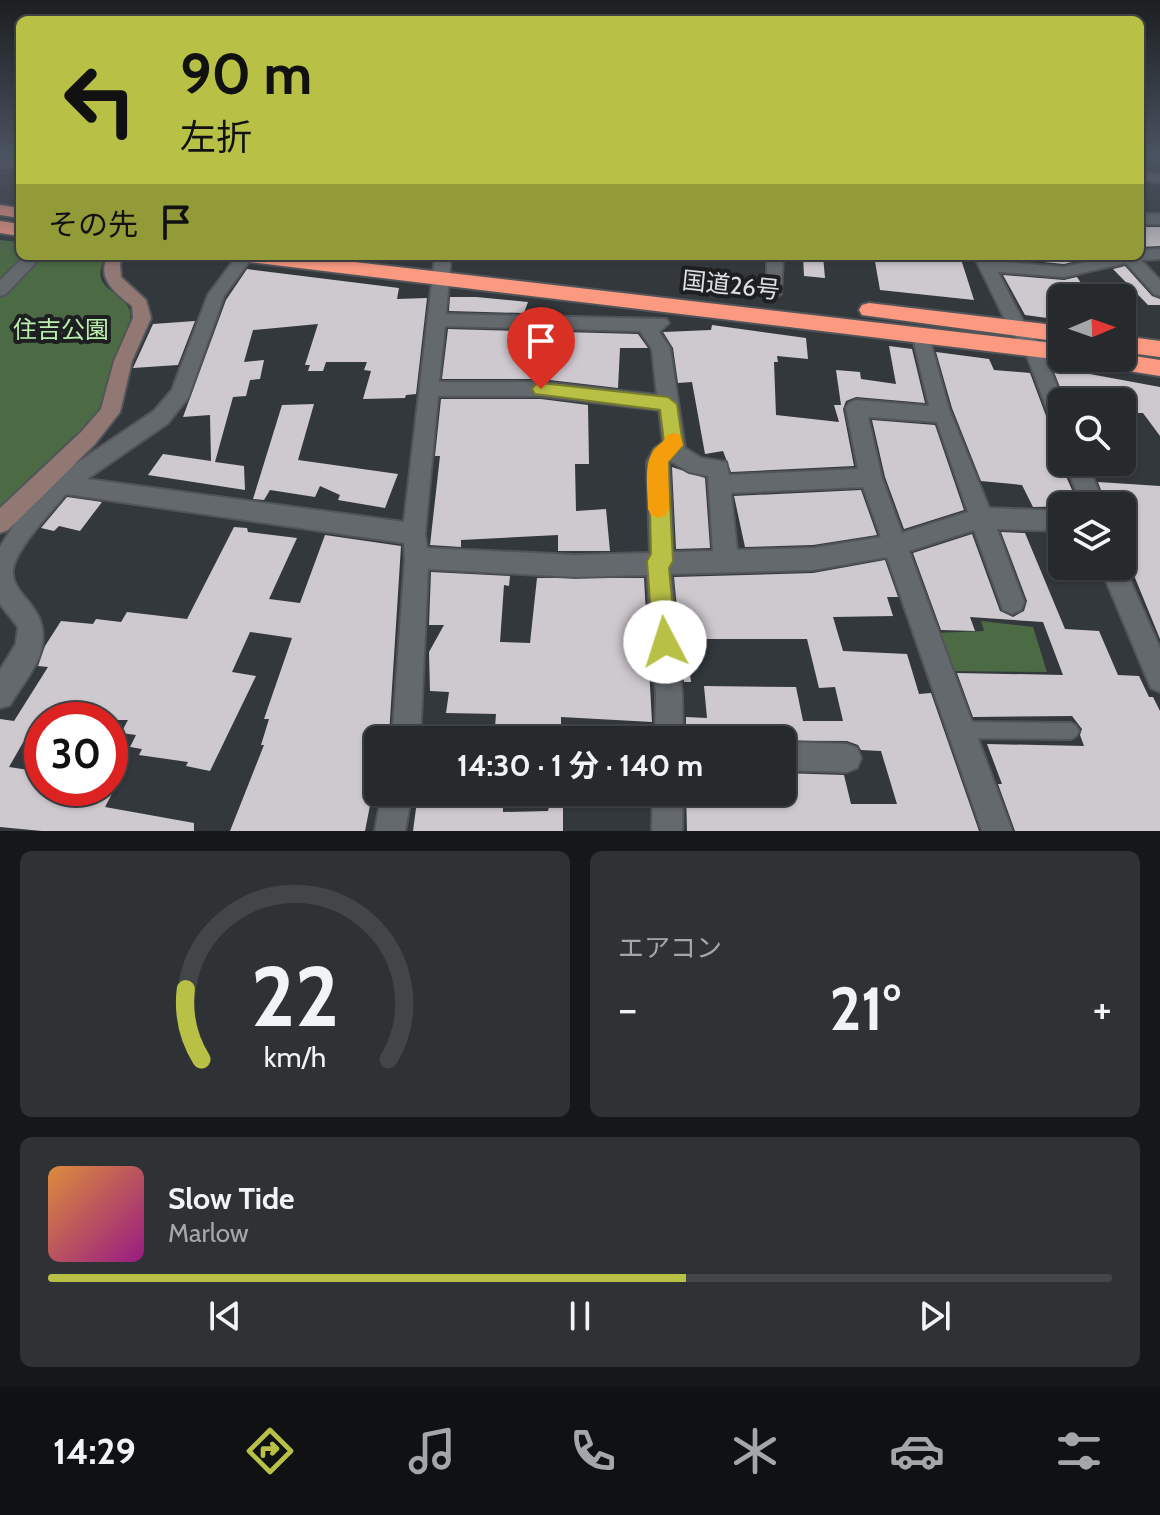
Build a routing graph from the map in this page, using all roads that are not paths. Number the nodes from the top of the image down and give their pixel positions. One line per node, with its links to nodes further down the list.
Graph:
1 (30, 260): 11 (street)
2 (115, 260): 32 (street)
3 (245, 260): 32 (street)
4 (334, 260): 10 (highway, 国道26号)
5 (413, 260): 10 (highway, 国道26号)
6 (775, 260): 12 (street)
7 (1117, 260): 9 (street)
8 (1138, 260): 13 (street)
9 (984, 261): 17 (street)
10 (441, 265): 14 (highway, 国道26号); 15 (street); 17 (highway, 国道26号)
11 (0, 290)
12 (775, 290)
13 (1160, 290)
14 (666, 304): 16 (street); 19 (highway, 国道26号)
15 (434, 320): 16 (street); 27 (street)
16 (658, 325): 28 (street)
17 (1018, 328): 18 (highway, 国道26号); 21 (street)
18 (1048, 332)
19 (921, 334): 21 (highway, 国道26号); 29 (street)
20 (1136, 346): 22 (highway)
21 (1033, 348): 23 (highway, 国道26号); 26 (street)
22 (1160, 349)
23 (1048, 350)
24 (1136, 364): 25 (highway)
25 (1160, 368)
26 (1048, 388)
27 (427, 389): 28 (street); 38 (street)
28 (668, 404): 30 (street)
29 (941, 415): 31 (street); 34 (street)
30 (674, 445): 33 (street); 39 (street)
31 (871, 478): 33 (street); 37 (street)
32 (53, 482): 36 (street); 38 (street); 44 (street)
33 (721, 484): 40 (street)
34 (979, 518): 35 (street); 37 (street); 42 (street)
35 (1048, 520)
36 (0, 523)
37 (897, 545): 40 (street); 47 (street)
38 (416, 546): 39 (street); 45 (street)
39 (660, 561): 40 (street); 46 (street)
40 (726, 561)
41 (1118, 580): 43 (street)
42 (1012, 602)
43 (1160, 679)
44 (0, 695)
45 (407, 726)
46 (669, 726)
47 (962, 730): 48 (lane); 55 (street)
48 (1071, 731)
49 (796, 756): 50 (street)
50 (847, 758)
51 (394, 806): 53 (street)
52 (668, 806): 54 (street)
53 (390, 831)
54 (667, 831)
55 (997, 831)

